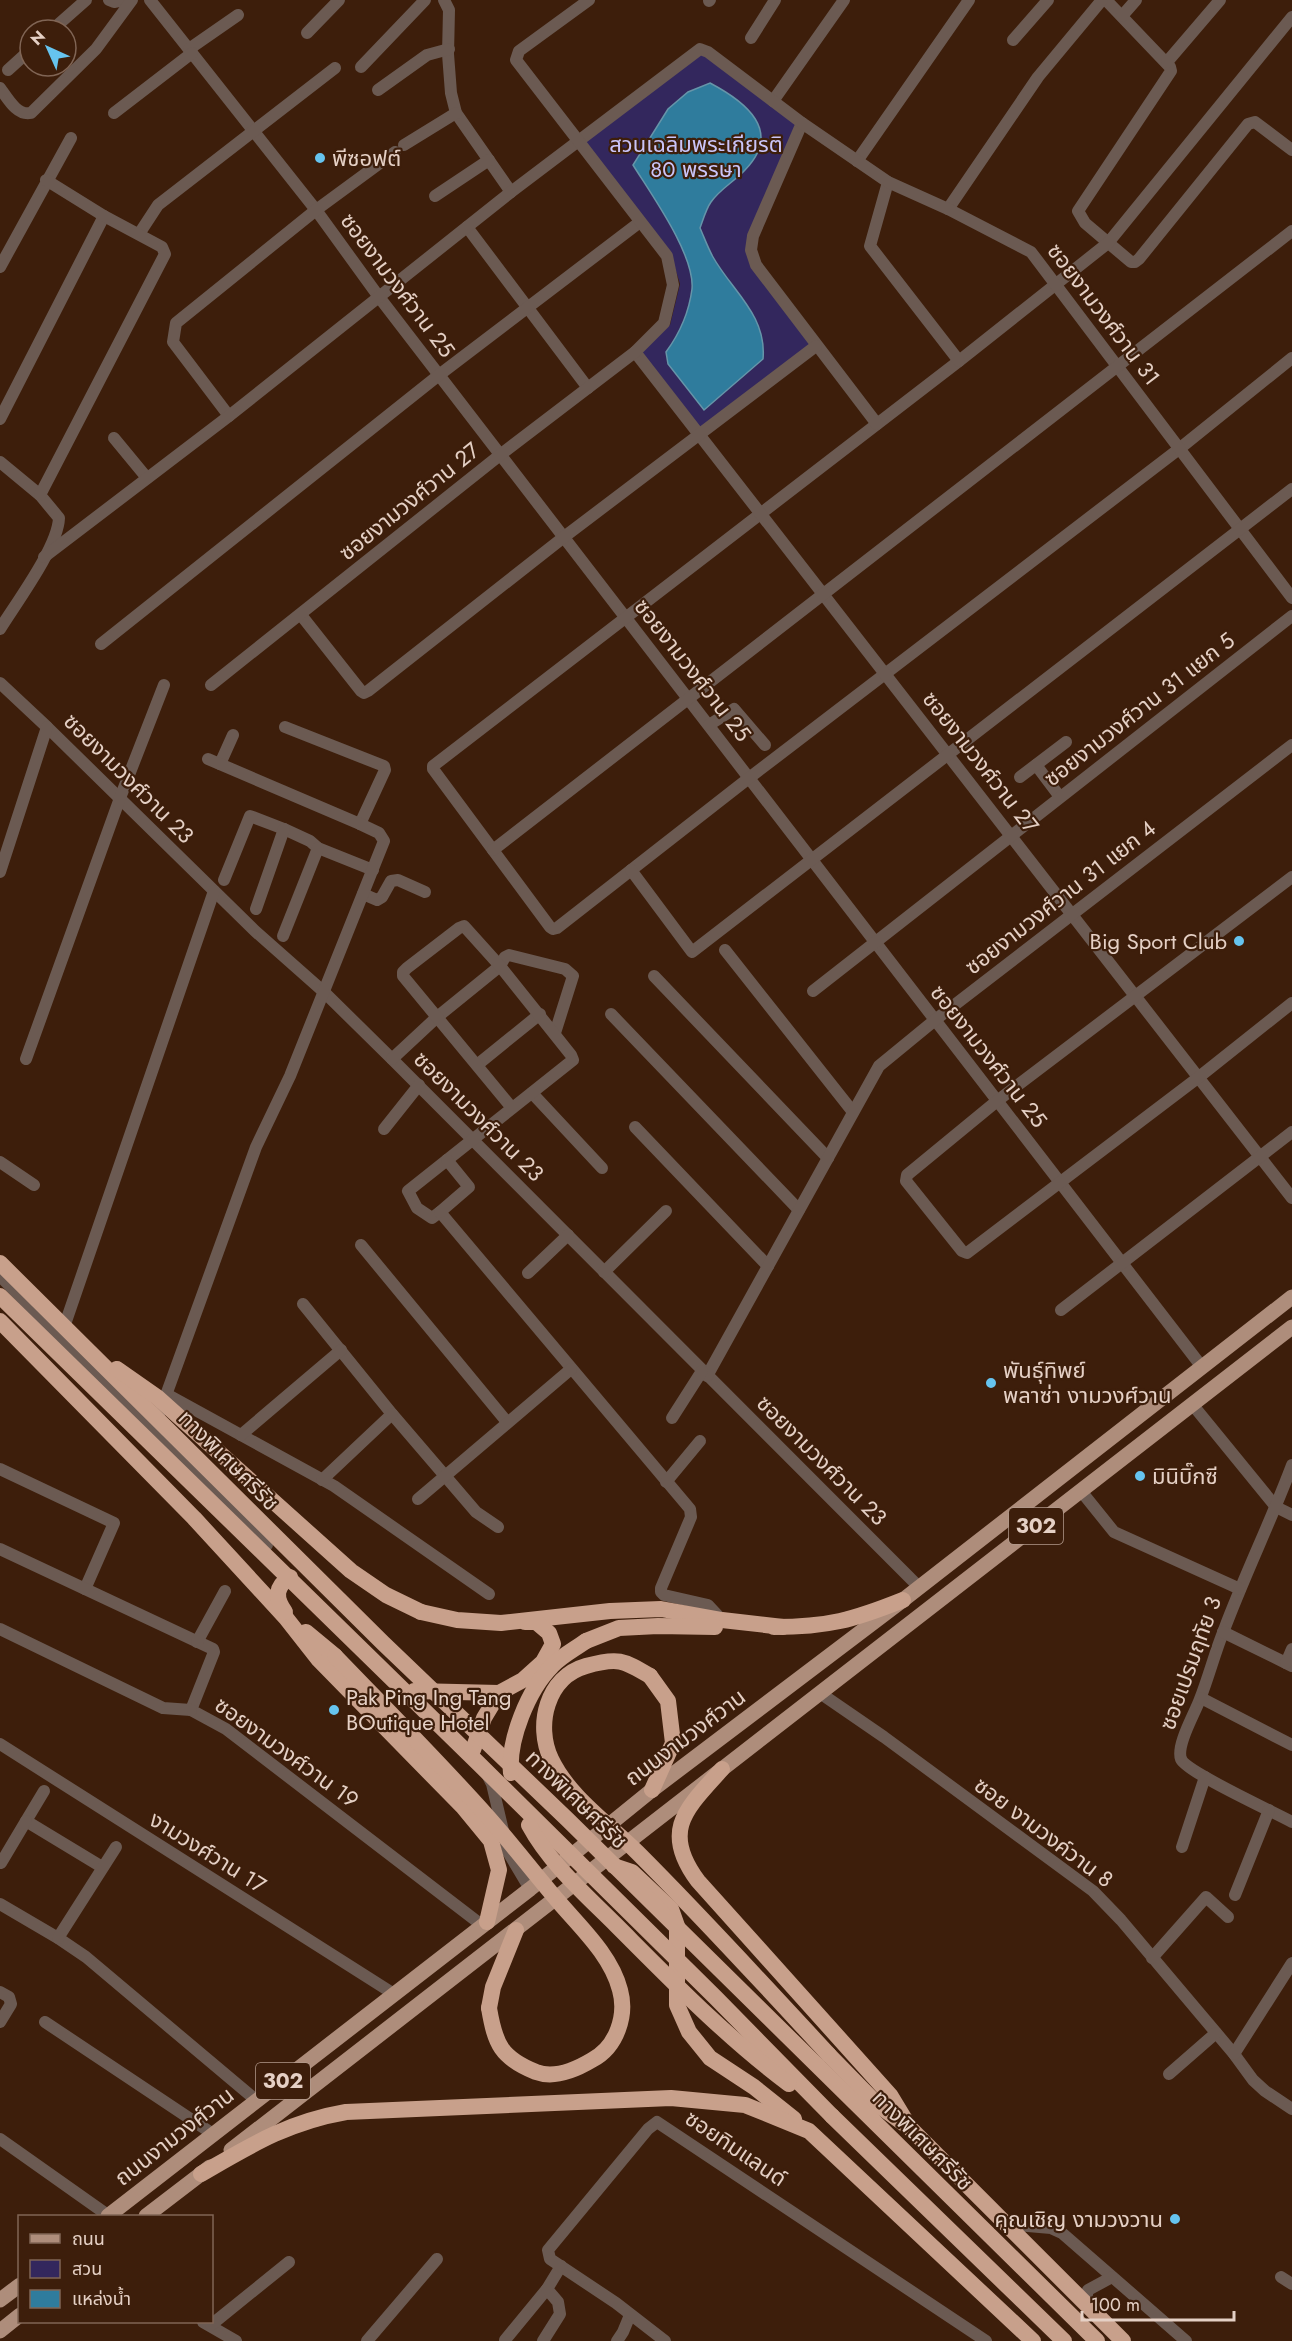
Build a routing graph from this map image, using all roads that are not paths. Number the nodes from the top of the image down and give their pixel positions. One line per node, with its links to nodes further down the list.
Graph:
1 (86, 0): 20 (street)
2 (109, 0): 3 (street)
3 (124, 0)
4 (132, 0): 32 (street)
5 (150, 0): 26 (street, ซอยงามวงศ์วาน 25)
6 (339, 0): 22 (street)
7 (425, 0): 29 (street)
8 (444, 0): 25 (street)
9 (589, 0): 40 (street, ซอยงามวงศ์วาน 27)
10 (775, 0): 23 (street)
11 (843, 0): 34 (street)
12 (969, 0): 43 (street)
13 (1048, 0): 24 (street)
14 (1104, 0): 18 (street); 48 (street)
15 (1136, 0): 18 (street)
16 (1220, 0): 28 (street)
17 (238, 15): 26 (street)
18 (1122, 16): 28 (street)
19 (1292, 17): 21 (street)
20 (66, 18)
21 (1288, 31): 55 (street)
22 (307, 33)
23 (751, 38)
24 (1013, 39)
25 (449, 49): 33 (street); 36 (street)
26 (190, 51): 35 (street); 38 (street, ซอยงามวงศ์วาน 25)
27 (18, 61): 31 (street)
28 (1167, 62): 55 (street)
29 (361, 67)
30 (335, 68): 38 (street)
31 (8, 70)
32 (0, 88)
33 (378, 90)
34 (772, 101): 37 (street, ซอยงามวงศ์วาน 31); 40 (street, ซอยงามวงศ์วาน 31)
35 (114, 113)
36 (456, 113): 42 (street); 49 (street)
37 (802, 123): 43 (street, ซอยงามวงศ์วาน 31); 60 (street)
38 (252, 132): 49 (street, ซอยงามวงศ์วาน 25); 54 (street)
39 (71, 138): 44 (street)
40 (579, 141): 46 (street); 51 (street, ซอยงามวงศ์วาน 27)
41 (1292, 150): 55 (street)
42 (489, 160): 46 (street); 47 (street)
43 (857, 161): 45 (street, ซอยงามวงศ์วาน 31)
44 (46, 180): 50 (street); 56 (street)
45 (888, 182): 48 (street, ซอยงามวงศ์วาน 31); 63 (street)
46 (511, 192): 52 (street)
47 (435, 196)
48 (948, 209): 57 (street, ซอยงามวงศ์วาน 31)
49 (316, 210): 58 (street, ซอยงามวงศ์วาน 25); 67 (street)
50 (104, 216): 54 (street); 68 (street)
51 (640, 222): 59 (street); 61 (street, ซอยงามวงศ์วาน 27)
52 (467, 227): 58 (street); 59 (street)
53 (1292, 231): 64 (street)
54 (139, 234): 77 (street)
55 (1108, 243): 57 (street)
56 (0, 267)
57 (1056, 285): 63 (street); 64 (street, ซอยงามวงศ์วาน 31)
58 (379, 297): 65 (street, ซอยงามวงศ์วาน 25); 67 (street)
59 (527, 308): 65 (street); 66 (street)
60 (816, 346): 69 (street); 70 (street)
61 (635, 352): 66 (street, ซอยงามวงศ์วาน 27); 70 (street, ซอยงามวงศ์วาน 27)
62 (1292, 358): 72 (street)
63 (959, 361): 69 (street)
64 (1117, 366): 72 (street, ซอยงามวงศ์วาน 31); 82 (street)
65 (439, 375): 73 (street, ซอยงามวงศ์วาน 25); 88 (street)
66 (588, 388): 73 (street, ซอยงามวงศ์วาน 27)
67 (229, 416): 75 (street)
68 (0, 419)
69 (876, 424): 78 (street)
70 (700, 435): 78 (street, ซอยงามวงศ์วาน 27); 80 (street)
71 (114, 438): 75 (street)
72 (1179, 449): 79 (street, ซอยงามวงศ์วาน 31); 89 (street)
73 (501, 455): 80 (street, ซอยงามวงศ์วาน 25); 84 (street, ซอยงามวงศ์วาน 27)
74 (0, 462): 77 (street)
75 (147, 478): 81 (street)
76 (1292, 489): 79 (street)
77 (40, 495): 81 (street)
78 (761, 514): 82 (street, ซอยงามวงศ์วาน 27); 86 (street)
79 (1240, 530): 83 (street, ซอยงามวงศ์วาน 31); 101 (street)
80 (564, 537): 84 (street); 86 (street, ซอยงามวงศ์วาน 25)
81 (44, 557): 87 (street)
82 (824, 595): 89 (street, ซอยงามวงศ์วาน 27); 93 (street)
83 (1292, 598)
84 (301, 615): 91 (street, ซอยงามวงศ์วาน 27)
85 (1292, 616): 105 (street, ซอยงามวงศ์วาน 31 แยก 5)
86 (626, 617): 93 (street, ซอยงามวงศ์วาน 25); 111 (street)
87 (0, 629)
88 (101, 644)
89 (886, 674): 101 (street, ซอยงามวงศ์วาน 27); 104 (street)
90 (0, 683): 95 (street, ซอยงามวงศ์วาน 23)
91 (211, 685)
92 (164, 686): 106 (street)
93 (688, 699): 94 (street, ซอยงามวงศ์วาน 25); 111 (street)
94 (709, 725): 99 (street); 104 (street, ซอยงามวงศ์วาน 25)
95 (47, 726): 106 (street, ซอยงามวงศ์วาน 23); 115 (street)
96 (285, 727): 107 (street)
97 (232, 735): 107 (street)
98 (1066, 742): 102 (street)
99 (765, 745)
100 (1292, 745): 122 (street, ซอยงามวงศ์วาน 31 แยก 4)
101 (949, 755): 109 (street, ซอยงามวงศ์วาน 27); 112 (street)
102 (1036, 765): 103 (street); 105 (street)
103 (1020, 777)
104 (749, 778): 112 (street, ซอยงามวงศ์วาน 25); 114 (street)
105 (1060, 797): 109 (street, ซอยงามวงศ์วาน 31 แยก 5)
106 (120, 798): 118 (street, ซอยงามวงศ์วาน 23); 137 (street)
107 (360, 824): 113 (street)
108 (284, 829): 110 (street); 117 (street); 121 (street)
109 (1011, 835): 122 (street, ซอยงามวงศ์วาน 27); 124 (street, ซอยงามวงศ์วาน 31 แยก 5)
110 (318, 848): 113 (street); 123 (street)
111 (493, 850): 114 (street)
112 (811, 859): 114 (street); 124 (street, ซอยงามวงศ์วาน 25)
113 (373, 870): 120 (street)
114 (631, 870)
115 (0, 872)
116 (1292, 877): 130 (street)
117 (224, 880)
118 (214, 891): 129 (street, ซอยงามวงศ์วาน 23); 175 (street)
119 (425, 892): 120 (street)
120 (363, 894): 129 (street)
121 (256, 909)
122 (1072, 914): 130 (street, ซอยงามวงศ์วาน 27); 135 (street, ซอยงามวงศ์วาน 31 แยก 4)
123 (284, 936)
124 (874, 941): 128 (street, ซอยงามวงศ์วาน 31 แยก 5); 135 (street, ซอยงามวงศ์วาน 25)
125 (725, 950): 145 (street)
126 (500, 966): 132 (street); 134 (street); 134 (street); 136 (street)
127 (654, 976): 151 (street)
128 (813, 991)
129 (324, 992): 138 (street, ซอยงามวงศ์วาน 23); 181 (street)
130 (1137, 996): 140 (street, ซอยงามวงศ์วาน 27); 143 (street)
131 (1292, 1003): 140 (street)
132 (540, 1014): 136 (street); 139 (street)
133 (611, 1014): 158 (street)
134 (436, 1018): 138 (street); 139 (street)
135 (934, 1020): 143 (street, ซอยงามวงศ์วาน 25); 145 (street, ซอยงามวงศ์วาน 31 แยก 4)
136 (555, 1033): 142 (street)
137 (26, 1059)
138 (392, 1059): 141 (street, ซอยงามวงศ์วาน 23)
139 (477, 1065): 144 (street)
140 (1199, 1077): 150 (street, ซอยงามวงศ์วาน 27); 155 (street)
141 (419, 1085): 147 (street); 149 (street, ซอยงามวงศ์วาน 23)
142 (532, 1093): 144 (street); 154 (street)
143 (997, 1101): 155 (street, ซอยงามวงศ์วาน 25); 155 (street)
144 (512, 1108): 149 (street)
145 (853, 1112): 151 (street, ซอยงามวงศ์วาน 31 แยก 4)
146 (635, 1127): 165 (street)
147 (384, 1129)
148 (1292, 1132): 150 (street)
149 (474, 1139): 152 (street); 161 (street, ซอยงามวงศ์วาน 23)
150 (1261, 1156): 157 (street, ซอยงามวงศ์วาน 27); 164 (street)
151 (828, 1158): 158 (street, ซอยงามวงศ์วาน 31 แยก 4)
152 (447, 1160): 160 (street); 160 (street)
153 (0, 1162): 156 (street)
154 (602, 1168)
155 (1059, 1182): 164 (street, ซอยงามวงศ์วาน 25)
156 (34, 1185)
157 (1292, 1198)
158 (799, 1210): 165 (street, ซอยงามวงศ์วาน 31 แยก 4)
159 (666, 1211): 166 (street)
160 (440, 1212): 179 (street)
161 (568, 1235): 166 (street, ซอยงามวงศ์วาน 23); 167 (street)
162 (361, 1245): 185 (street)
163 (0, 1263): 176 (highway, ทางพิเศษศรีรัช, bridge)
164 (1122, 1263): 172 (street); 178 (street, ซอยงามวงศ์วาน 25)
165 (768, 1266): 180 (street, ซอยงามวงศ์วาน 31 แยก 4)
166 (604, 1272): 180 (street, ซอยงามวงศ์วาน 23)
167 (528, 1273)
168 (0, 1276): 175 (street)
169 (0, 1296): 255 (highway, ทางพิเศษศรีรัช, bridge)
170 (1292, 1297): 178 (main road, ถนนงามวงศ์วาน / 302)
171 (303, 1304): 177 (street)
172 (1061, 1310)
173 (0, 1321): 203 (highway)
174 (1292, 1327): 182 (main road, ถนนงามวงศ์วาน / 302)
175 (61, 1337): 186 (street)
176 (87, 1348): 210 (highway, bridge); 285 (highway, ทางพิเศษศรีรัช, bridge)
177 (341, 1350): 183 (street); 187 (street)
178 (1202, 1367): 201 (main road, ถนนงามวงศ์วาน / 302)
179 (571, 1369): 185 (street); 193 (street)
180 (704, 1373): 184 (street, ซอยงามวงศ์วาน 31 แยก 4); 201 (street, ซอยงามวงศ์วาน 23)
181 (168, 1395): 186 (street); 187 (street)
182 (1192, 1404): 194 (main road, ถนนงามวงศ์วาน / 302); 196 (street)
183 (392, 1414): 191 (street); 192 (street)
184 (672, 1418)
185 (507, 1422): 191 (street)
186 (153, 1431): 200 (street)
187 (241, 1435): 192 (street)
188 (700, 1441): 193 (street)
189 (1292, 1465): 196 (street, ซอยเปรมฤทัย 3)
190 (0, 1469): 202 (street)
191 (445, 1476): 195 (street); 198 (street)
192 (322, 1480): 206 (street)
193 (666, 1482): 209 (street)
194 (1081, 1491): 204 (street); 219 (main road, ถนนงามวงศ์วาน / 302)
195 (418, 1499)
196 (1276, 1507): 197 (street); 204 (street, ซอยเปรมฤทัย 3)
197 (1292, 1515)
198 (498, 1527)
199 (0, 1549): 202 (street, ซอยงามวงศ์วาน 19)
200 (288, 1569): 203 (highway); 208 (highway); 217 (street)
201 (920, 1587): 207 (main road, ถนนงามวงศ์วาน / 302)
202 (86, 1589): 214 (street, ซอยงามวงศ์วาน 19)
203 (258, 1589): 208 (highway)
204 (1240, 1589): 213 (street, ซอยเปรมฤทัย 3)
205 (225, 1591): 214 (street)
206 (489, 1594)
207 (903, 1600): 211 (highway); 227 (main road, ถนนงามวงศ์วาน / 302)
208 (288, 1619): 241 (highway); 242 (highway, bridge)
209 (722, 1620): 210 (highway); 211 (highway)
210 (501, 1623): 218 (highway)
211 (783, 1627): 255 (highway, bridge)
212 (0, 1629): 221 (street)
213 (1223, 1632): 216 (street); 220 (street, ซอยเปรมฤทัย 3)
214 (197, 1641): 221 (street, ซอยงามวงศ์วาน 19)
215 (1292, 1649): 216 (street)
216 (1289, 1664)
217 (414, 1691): 218 (highway); 224 (street)
218 (499, 1693): 224 (highway)
219 (819, 1693): 225 (main road, ถนนงามวงศ์วาน / 302); 244 (street, ซอย งามวงค์วาน 8)
220 (1201, 1698): 223 (street); 226 (street, ซอยเปรมฤทัย 3)
221 (191, 1710): 241 (street, ซอยงามวงศ์วาน 19)
222 (0, 1744): 247 (street, งามวงศ์วาน 17)
223 (1292, 1745)
224 (473, 1750): 237 (street)
225 (722, 1768): 235 (main road, ถนนงามวงศ์วาน / 302); 256 (highway)
226 (1205, 1777): 229 (street, ซอยเปรมฤทัย 3); 233 (street)
227 (652, 1790): 237 (main road, ถนนงามวงศ์วาน / 302); 256 (highway, bridge)
228 (44, 1791): 230 (street)
229 (1269, 1809): 231 (street, ซอยเปรมฤทัย 3); 238 (street)
230 (26, 1821): 234 (street); 236 (street)
231 (1292, 1822)
232 (116, 1847): 236 (street)
233 (1182, 1847)
234 (1, 1863)
235 (601, 1863): 242 (main road, ถนนงามวงศ์วาน / 302); 257 (highway)
236 (102, 1867): 243 (street)
237 (530, 1889): 241 (main road, ถนนงามวงศ์วาน / 302)
238 (1235, 1895)
239 (0, 1904): 243 (street)
240 (1228, 1917): 244 (street)
241 (485, 1924): 247 (main road, ถนนงามวงศ์วาน / 302)
242 (516, 1930): 260 (main road, ถนนงามวงศ์วาน / 302)
243 (58, 1938): 253 (street)
244 (1152, 1958): 250 (street, ซอย งามวงค์วาน 8)
245 (1292, 1963): 251 (street)
246 (0, 1992): 248 (street)
247 (394, 1994): 253 (main road, ถนนงามวงศ์วาน / 302)
248 (0, 2022)
249 (45, 2022): 258 (street)
250 (1216, 2033): 251 (street, ซอย งามวงค์วาน 8); 252 (street)
251 (1234, 2054): 254 (street, ซอย งามวงค์วาน 8)
252 (1168, 2074)
253 (257, 2101): 258 (main road, ถนนงามวงศ์วาน / 302)
254 (1292, 2108)
255 (832, 2116): 284 (highway, ทางพิเศษศรีรัช)
256 (910, 2128): 264 (highway)
257 (809, 2131): 260 (highway); 283 (highway)
258 (213, 2134): 262 (main road, ถนนงามวงศ์วาน / 302)
259 (0, 2139): 261 (street)
260 (201, 2174): 263 (main road, ถนนงามวงศ์วาน / 302)
261 (107, 2215)
262 (109, 2215)
263 (149, 2215)
264 (1004, 2224): 268 (street); 270 (highway)
265 (436, 2259): 278 (street)
266 (289, 2262): 273 (street)
267 (561, 2266): 269 (street); 271 (street); 282 (street, ซอยทิมแลนด์)
268 (1112, 2277): 270 (street); 287 (street)
269 (548, 2289): 276 (street); 279 (street)
270 (1085, 2302): 286 (highway)
271 (630, 2315): 280 (street); 281 (street)
272 (18, 2318): 275 (main road)
273 (213, 2319)
274 (207, 2324): 277 (street)
275 (0, 2331)
276 (505, 2340)
277 (236, 2341)
278 (367, 2341)
279 (543, 2341)
280 (616, 2341)
281 (665, 2341)
282 (986, 2341)
283 (1033, 2341)
284 (1064, 2341)
285 (1097, 2341)
286 (1123, 2341)
287 (1186, 2341)

